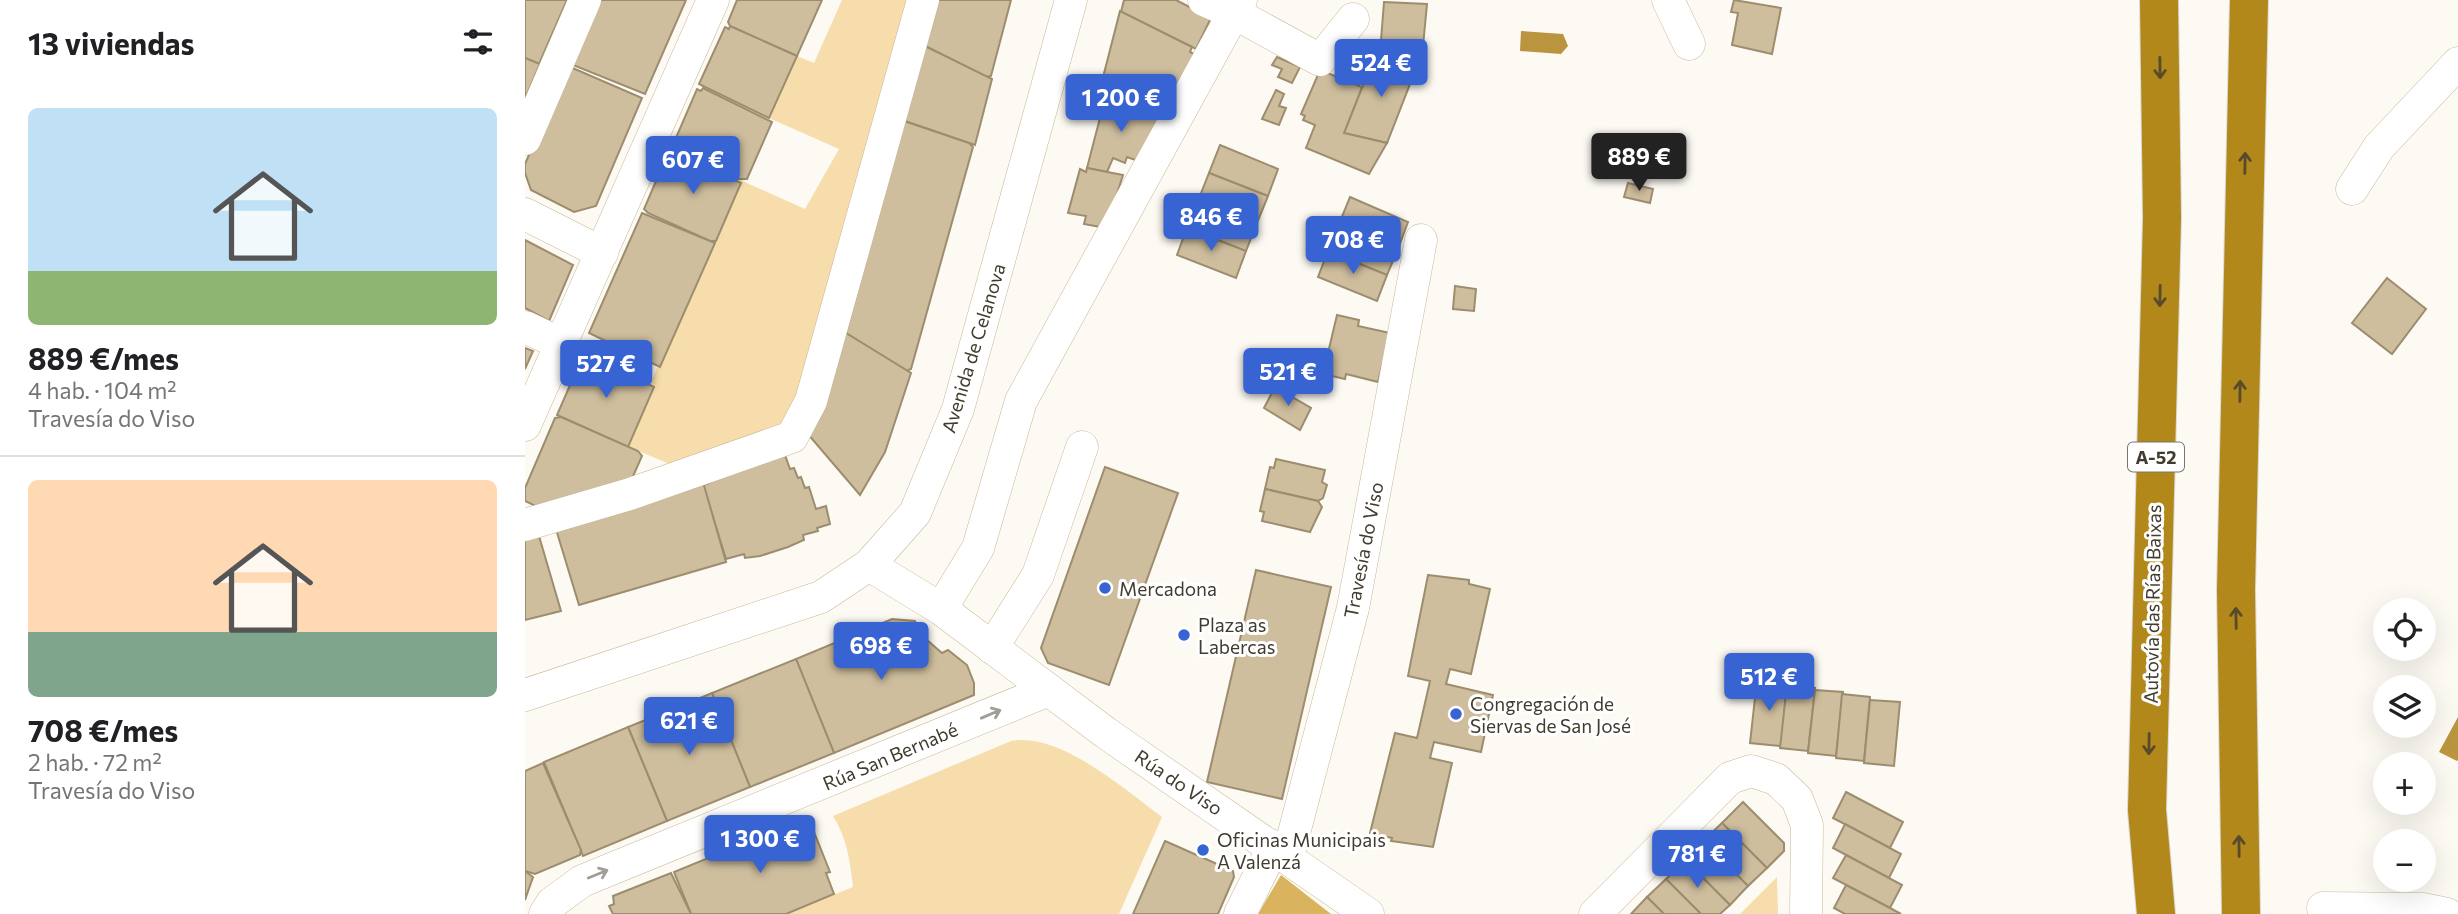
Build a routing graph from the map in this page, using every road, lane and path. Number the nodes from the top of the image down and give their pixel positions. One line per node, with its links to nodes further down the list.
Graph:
1 (585, 0): 13 (street)
2 (713, 0): 17 (street)
3 (923, 0): 22 (street)
4 (1071, 0): 23 (street, Avenida de Celanova)
5 (1204, 0): 10 (street)
6 (1668, 0): 7 (street)
7 (1684, 0)
8 (2158, 0): 35 (highway, Autovía das Rías Baixas / A-52, one-way to 35)
9 (2249, 0): 36 (highway, one-way to 9)
10 (1238, 6): 11 (street); 24 (street)
11 (1353, 19)
12 (2458, 63): 14 (street)
13 (525, 139)
14 (2352, 189)
15 (525, 214): 17 (street)
16 (1421, 240): 28 (street, Travesía do Viso)
17 (602, 253): 19 (street)
18 (525, 327): 19 (street)
19 (559, 343): 20 (street)
20 (525, 425)
21 (1082, 447): 25 (street)
22 (525, 525)
23 (869, 565): 24 (street, Rúa do Viso); 27 (street, Avenida de Celanova)
24 (941, 609): 25 (street, Rúa do Viso)
25 (992, 648): 26 (street, Rúa do Viso)
26 (1049, 690): 28 (street, Rúa do Viso); 30 (street, Rúa San Bernabé, one-way to 26)
27 (525, 695)
28 (1281, 851): 31 (street, Travesía do Viso); 32 (street, Rúa do Viso)
29 (2323, 908): 37 (street)
30 (545, 914)
31 (1240, 914)
32 (1368, 914)
33 (1595, 914): 34 (street)
34 (1806, 914)
35 (2156, 914)
36 (2241, 914)
37 (2447, 914)

